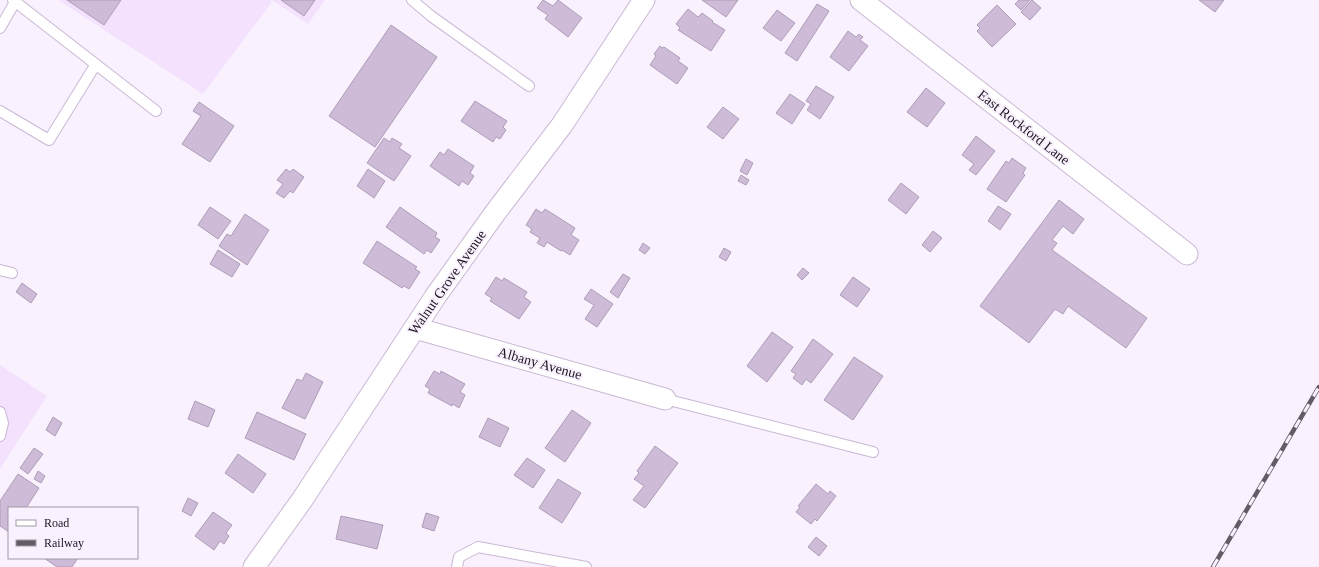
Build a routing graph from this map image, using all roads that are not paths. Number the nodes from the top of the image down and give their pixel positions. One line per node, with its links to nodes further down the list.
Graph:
1 (412, 0): 7 (lane)
2 (644, 0): 13 (street, Walnut Grove Avenue)
3 (861, 0): 10 (street, East Rockford Lane)
4 (14, 1): 5 (lane); 6 (lane)
5 (0, 28)
6 (96, 64): 8 (lane); 9 (lane)
7 (529, 86)
8 (0, 110)
9 (156, 111)
10 (1187, 254)
11 (0, 270): 12 (lane)
12 (12, 273)
13 (416, 328): 14 (street, Albany Avenue); 18 (street, Walnut Grove Avenue)
14 (665, 399): 17 (lane)
15 (0, 412): 16 (lane)
16 (0, 436)
17 (873, 452)
18 (254, 567)
19 (457, 567): 20 (lane)
20 (586, 567)

